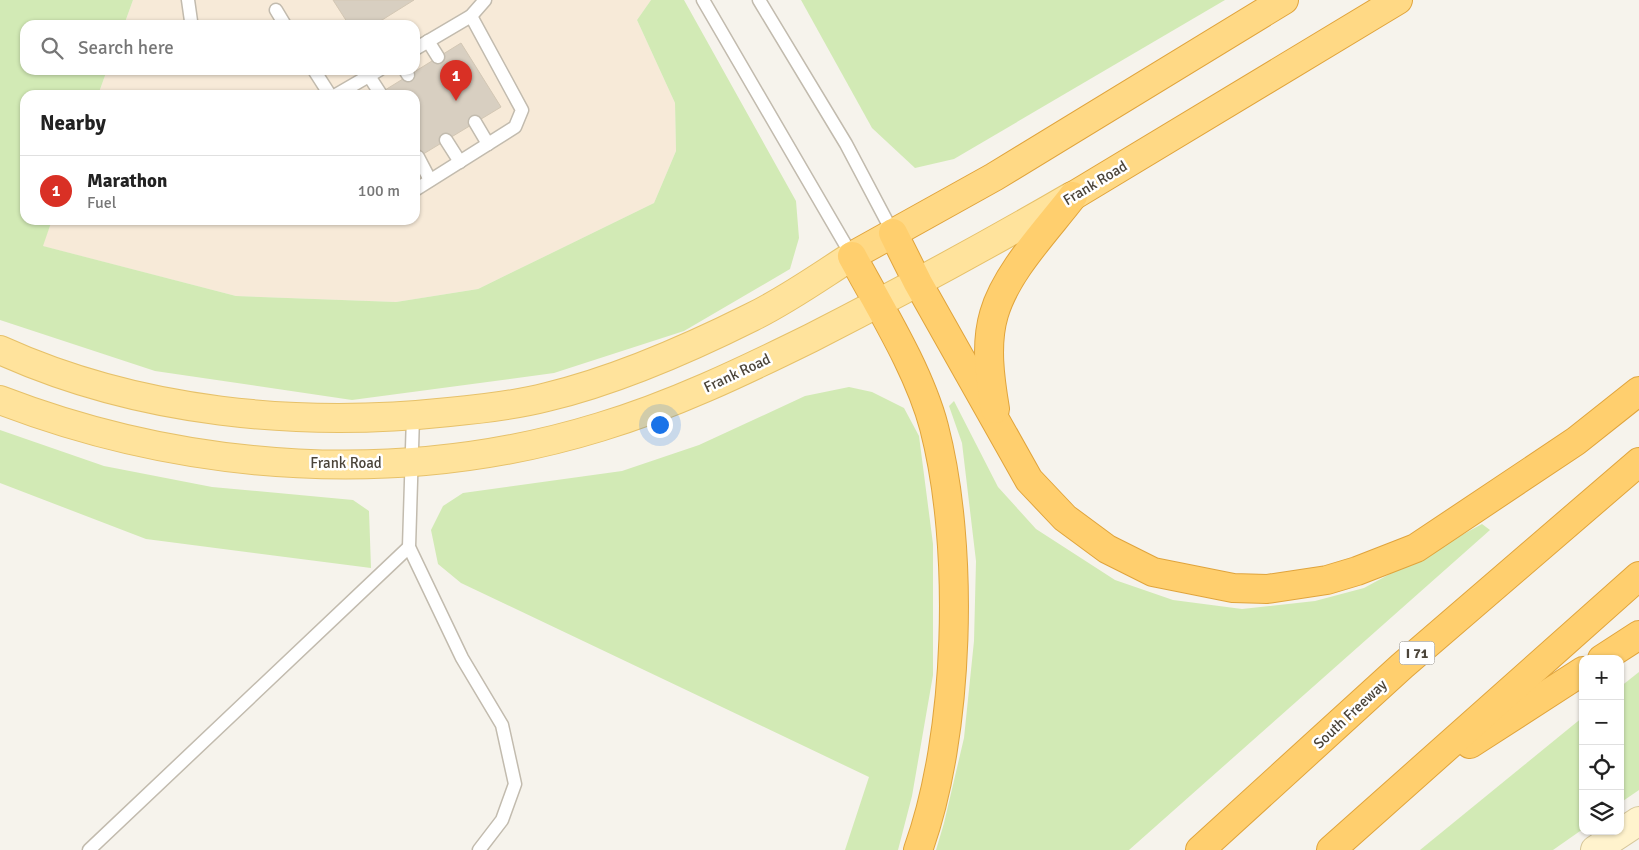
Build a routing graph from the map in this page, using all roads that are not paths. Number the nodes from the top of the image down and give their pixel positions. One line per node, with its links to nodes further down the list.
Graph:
1 (188, 0): 9 (lane)
2 (485, 0): 8 (lane)
3 (703, 0): 29 (lane)
4 (759, 0): 28 (lane)
5 (1284, 0): 28 (highway)
6 (1398, 0): 27 (highway, Frank Road)
7 (276, 10): 10 (lane)
8 (471, 16): 11 (lane); 22 (lane)
9 (191, 20)
10 (282, 20)
11 (428, 41): 12 (lane); 13 (lane)
12 (420, 46)
13 (438, 57)
14 (317, 75): 17 (lane)
15 (371, 75): 18 (lane)
16 (375, 75): 19 (lane)
17 (327, 90)
18 (345, 90)
19 (379, 90)
20 (475, 122): 22 (lane)
21 (446, 140): 24 (lane)
22 (488, 144): 24 (lane)
23 (420, 161): 25 (lane)
24 (460, 162): 25 (lane)
25 (430, 180): 26 (lane)
26 (420, 187)
27 (1073, 196): 30 (main road, Frank Road); 36 (highway)
28 (893, 233): 29 (highway); 30 (highway)
29 (852, 256): 31 (highway); 35 (main road)
30 (918, 283): 31 (main road, Frank Road); 36 (highway)
31 (878, 304): 38 (main road, Frank Road); 48 (highway)
32 (0, 350): 35 (main road)
33 (1639, 391): 36 (highway)
34 (0, 400): 38 (main road, Frank Road)
35 (413, 416): 38 (lane)
36 (999, 428)
37 (1639, 462): 49 (highway, South Freeway / I 71)
38 (411, 463): 39 (lane)
39 (409, 547): 46 (lane); 47 (lane)
40 (1639, 576): 44 (highway)
41 (1639, 635): 42 (highway)
42 (1608, 655)
43 (1579, 674): 44 (highway)
44 (1398, 791): 50 (highway)
45 (1639, 821): 51 (main road)
46 (89, 850)
47 (479, 850)
48 (918, 850)
49 (1200, 850)
50 (1331, 850)
51 (1595, 850)

